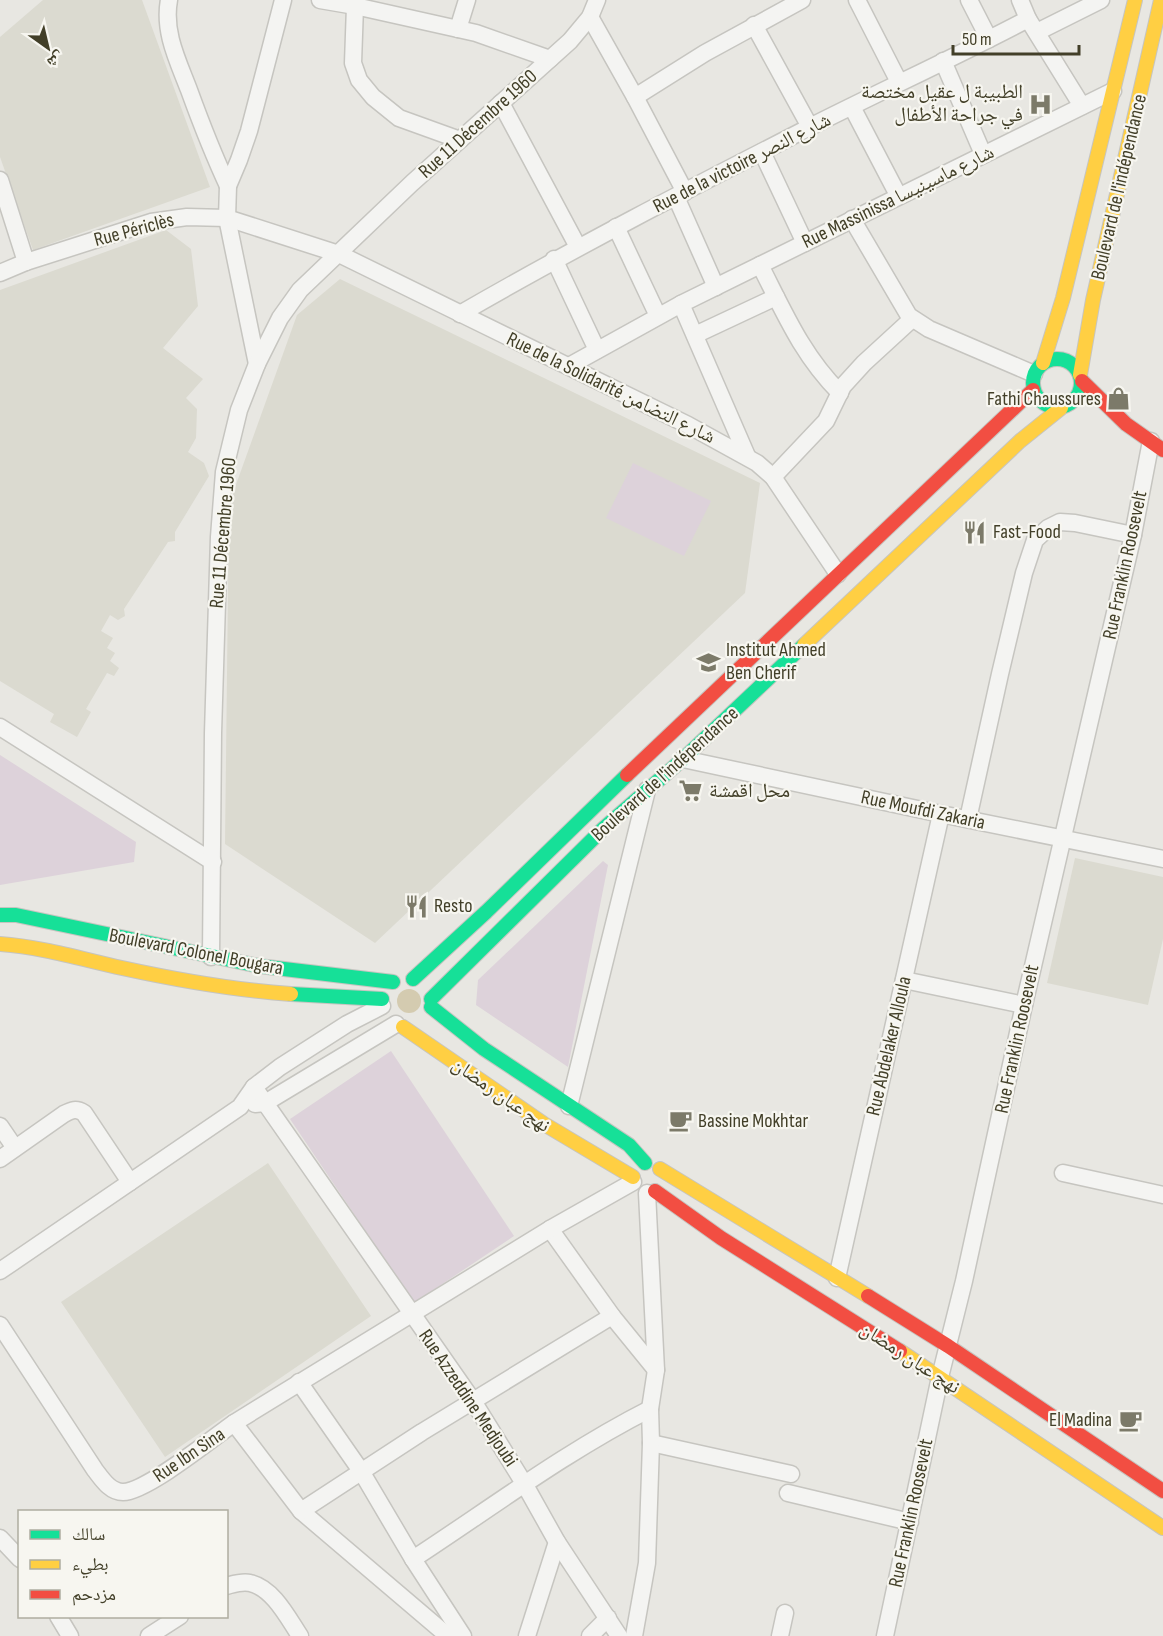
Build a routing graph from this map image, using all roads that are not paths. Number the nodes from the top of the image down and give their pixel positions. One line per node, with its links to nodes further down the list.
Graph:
1 (169, 0): 32 (street)
2 (283, 0): 32 (street)
3 (320, 0): 13 (street)
4 (467, 0): 17 (street)
5 (597, 0): 14 (street, Rue 11 Décembre 1960)
6 (802, 0): 15 (street)
7 (857, 0): 21 (street)
8 (969, 0): 18 (street)
9 (1020, 0): 16 (street)
10 (1101, 0): 16 (street, Rue de la victoire شارع النصر)
11 (1135, 0): 22 (main road, Boulevard de l'indépendance)
12 (1161, 0): 56 (main road, Boulevard de l'indépendance)
13 (355, 6): 17 (street); 28 (street)
14 (590, 17): 19 (street, Rue 11 Décembre 1960); 23 (street)
15 (754, 25): 23 (street); 27 (street)
16 (1032, 25): 18 (street, Rue de la victoire شارع النصر); 25 (street)
17 (458, 29): 19 (street)
18 (989, 39): 20 (street, Rue de la victoire شارع النصر)
19 (550, 59): 24 (street, Rue 11 Décembre 1960)
20 (943, 61): 21 (street, Rue de la victoire شارع النصر); 30 (street)
21 (899, 82): 26 (street, Rue de la victoire شارع النصر)
22 (1113, 91): 25 (street, Rue Massinissa شارع ماسينيسا); 55 (main road, Boulevard de l'indépendance)
23 (635, 97): 33 (street)
24 (501, 103): 28 (street, Rue 11 Décembre 1960); 39 (street)
25 (1082, 106): 30 (street, Rue Massinissa شارع ماسينيسا)
26 (852, 107): 27 (street, Rue de la victoire شارع النصر); 34 (street)
27 (810, 127): 29 (street, Rue de la victoire شارع النصر)
28 (460, 140): 40 (street, Rue 11 Décembre 1960)
29 (762, 152): 33 (street, Rue de la victoire شارع النصر); 38 (street)
30 (983, 154): 34 (street, Rue Massinissa شارع ماسينيسا)
31 (0, 180): 42 (street)
32 (228, 186): 35 (street)
33 (680, 194): 37 (street, Rue de la victoire شارع النصر); 45 (street)
34 (898, 195): 36 (street, Rue Massinissa شارع ماسينيسا)
35 (227, 218): 40 (street, Rue Périclès); 42 (street, Rue Périclès); 53 (street)
36 (852, 219): 38 (street, Rue Massinissa شارع ماسينيسا); 50 (street)
37 (616, 227): 39 (street, Rue de la victoire شارع النصر); 49 (street)
38 (805, 243): 43 (street, Rue Massinissa شارع ماسينيسا)
39 (578, 247): 41 (street, Rue de la victoire شارع النصر)
40 (339, 254): 48 (street, Rue de la Solidarité شارع التضامن); 53 (street, Rue 11 Décembre 1960)
41 (554, 259): 48 (street, Rue de la victoire شارع النصر); 52 (street)
42 (26, 262): 44 (street, Rue Périclès)
43 (760, 265): 45 (street, Rue Massinissa شارع ماسينيسا); 46 (street)
44 (0, 273)
45 (716, 287): 47 (street, Rue Massinissa شارع ماسينيسا)
46 (776, 297): 51 (street); 57 (street)
47 (681, 304): 49 (street, Rue Massinissa شارع ماسينيسا); 51 (street)
48 (460, 314): 54 (street, Rue de la Solidarité شارع التضامن)
49 (658, 316): 52 (street, Rue Massinissa شارع ماسينيسا)
50 (912, 319): 55 (street); 57 (street)
51 (694, 335): 61 (street)
52 (597, 350): 54 (street, Rue Massinissa شارع ماسينيسا)
53 (257, 364): 74 (street, Rue 11 Décembre 1960)
54 (568, 366): 61 (street, Rue de la Solidarité شارع التضامن)
55 (1037, 376): 56 (main road); 58 (main road); 64 (main road, Boulevard de l'indépendance)
56 (1081, 378): 58 (main road); 59 (main road)
57 (840, 393): 62 (street)
58 (1065, 406): 59 (main road); 67 (main road, Boulevard de l'indépendance)
59 (1126, 424): 60 (main road)
60 (1157, 446): 63 (street, Rue Franklin Roosevelt)
61 (747, 456): 62 (street, Rue de la Solidarité شارع التضامن)
62 (773, 477): 64 (street, Rue de la Solidarité شارع التضامن)
63 (1133, 535): 71 (street); 72 (street, Rue Franklin Roosevelt)
64 (838, 574): 65 (main road, Boulevard de l'indépendance)
65 (694, 711): 67 (main road); 78 (main road, Boulevard de l'indépendance)
66 (0, 727): 74 (street)
67 (711, 733): 68 (main road, Boulevard de l'indépendance)
68 (683, 759): 69 (main road, Boulevard de l'indépendance); 70 (street, Rue Moufdi Zakaria)
69 (648, 789): 83 (main road, Boulevard de l'indépendance); 87 (street)
70 (941, 814): 71 (street, Rue Moufdi Zakaria); 79 (street, Rue Abdelaker Alloula)
71 (968, 819): 72 (street, Rue Moufdi Zakaria)
72 (1062, 837): 73 (street, Rue Moufdi Zakaria); 82 (street, Rue Franklin Roosevelt)
73 (1163, 859)
74 (213, 862): 77 (street, Rue 11 Décembre 1960)
75 (0, 915): 77 (main road, Boulevard Colonel Bougara)
76 (0, 944): 81 (main road)
77 (211, 957): 80 (main road, Boulevard Colonel Bougara)
78 (413, 979): 80 (main road); 83 (main road)
79 (903, 980): 82 (street); 101 (street, Rue Abdelaker Alloula)
80 (393, 982): 81 (main road)
81 (382, 1003): 84 (main road); 85 (street)
82 (1024, 1005): 105 (street, Rue Franklin Roosevelt)
83 (427, 1012): 84 (main road); 87 (main road, نهج عبان رمضان)
84 (400, 1025): 86 (street); 95 (main road, نهج عبان رمضان)
85 (254, 1087): 86 (street, Rue Azzeddine Medjoubi); 88 (street)
86 (265, 1103): 88 (street); 102 (street, Rue Azzeddine Medjoubi)
87 (569, 1106): 92 (main road, نهج عبان رمضان)
88 (240, 1107): 96 (street)
89 (0, 1126): 90 (street)
90 (15, 1148): 91 (street); 96 (street)
91 (0, 1159)
92 (645, 1163): 93 (main road); 95 (main road)
93 (660, 1169): 97 (main road); 101 (main road, نهج عبان رمضان)
94 (1063, 1173): 98 (street)
95 (633, 1180): 97 (main road); 99 (street)
96 (130, 1182): 100 (street)
97 (651, 1192): 106 (street); 107 (main road, نهج عبان رمضان)
98 (1163, 1195)
99 (550, 1229): 102 (street); 103 (street)
100 (0, 1271)
101 (837, 1278): 105 (main road, نهج عبان رمضان)
102 (412, 1315): 108 (street); 109 (street, Rue Azzeddine Medjoubi)
103 (612, 1316): 106 (street); 109 (street)
104 (0, 1325): 111 (street, Rue Ibn Sina)
105 (948, 1346): 107 (street, Rue Franklin Roosevelt); 116 (main road, نهج عبان رمضان)
106 (656, 1370): 110 (street)
107 (940, 1377): 119 (street, Rue Franklin Roosevelt); 120 (main road, نهج عبان رمضان)
108 (299, 1382): 111 (street); 113 (street)
109 (473, 1401): 113 (street); 115 (street, Rue Azzeddine Medjoubi)
110 (650, 1409): 112 (street); 115 (street)
111 (234, 1423): 118 (street, Rue Ibn Sina)
112 (651, 1443): 114 (street); 138 (street)
113 (361, 1471): 118 (street); 124 (street)
114 (791, 1474)
115 (525, 1485): 122 (street, Rue Azzeddine Medjoubi); 124 (street)
116 (1163, 1491)
117 (788, 1493): 119 (street)
118 (301, 1511): 133 (street, Rue Ibn Sina)
119 (910, 1522): 140 (street, Rue Franklin Roosevelt)
120 (1163, 1528)
121 (0, 1538): 123 (street)
122 (557, 1542): 129 (street, Rue Azzeddine Medjoubi); 135 (street)
123 (18, 1556)
124 (413, 1559): 134 (street)
125 (228, 1585): 132 (street)
126 (785, 1613): 139 (street)
127 (59, 1618): 130 (street)
128 (178, 1618): 131 (street)
129 (608, 1618): 136 (street); 137 (street, Rue Azzeddine Medjoubi)
130 (70, 1636)
131 (149, 1636)
132 (300, 1636)
133 (448, 1636)
134 (462, 1636)
135 (527, 1636)
136 (590, 1636)
137 (619, 1636)
138 (634, 1636)
139 (780, 1636)
140 (885, 1636)

